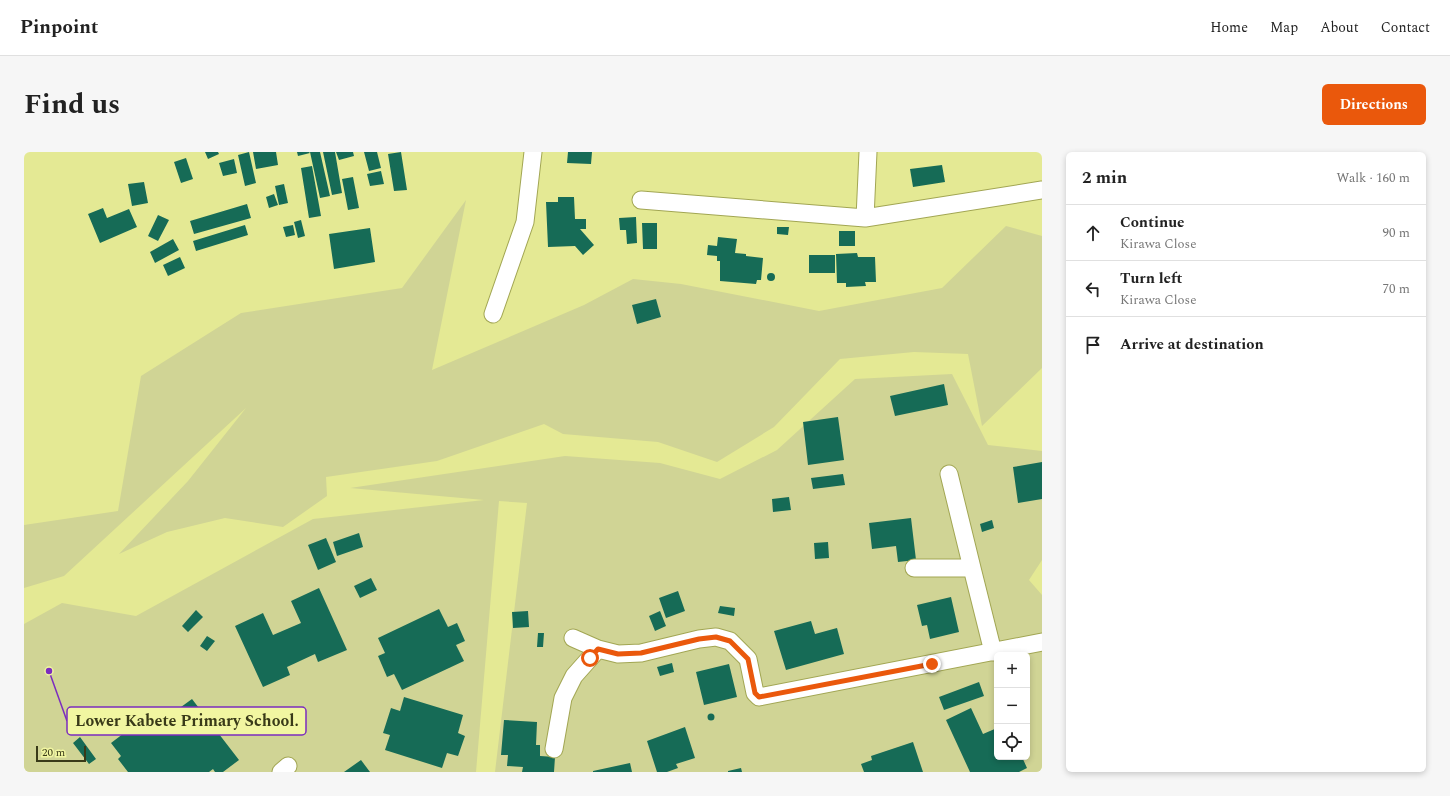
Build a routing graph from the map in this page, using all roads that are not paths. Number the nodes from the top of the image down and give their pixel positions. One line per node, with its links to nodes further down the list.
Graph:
1 (533, 152): 6 (street)
2 (868, 152): 5 (street)
3 (1042, 190): 5 (street)
4 (641, 200): 5 (street)
5 (865, 218)
6 (494, 314)
7 (949, 474): 9 (street)
8 (914, 568): 9 (street)
9 (972, 568): 13 (street)
10 (573, 638): 12 (street)
11 (1042, 642): 13 (street)
12 (598, 649): 13 (street); 14 (street)
13 (993, 652)
14 (554, 749)

